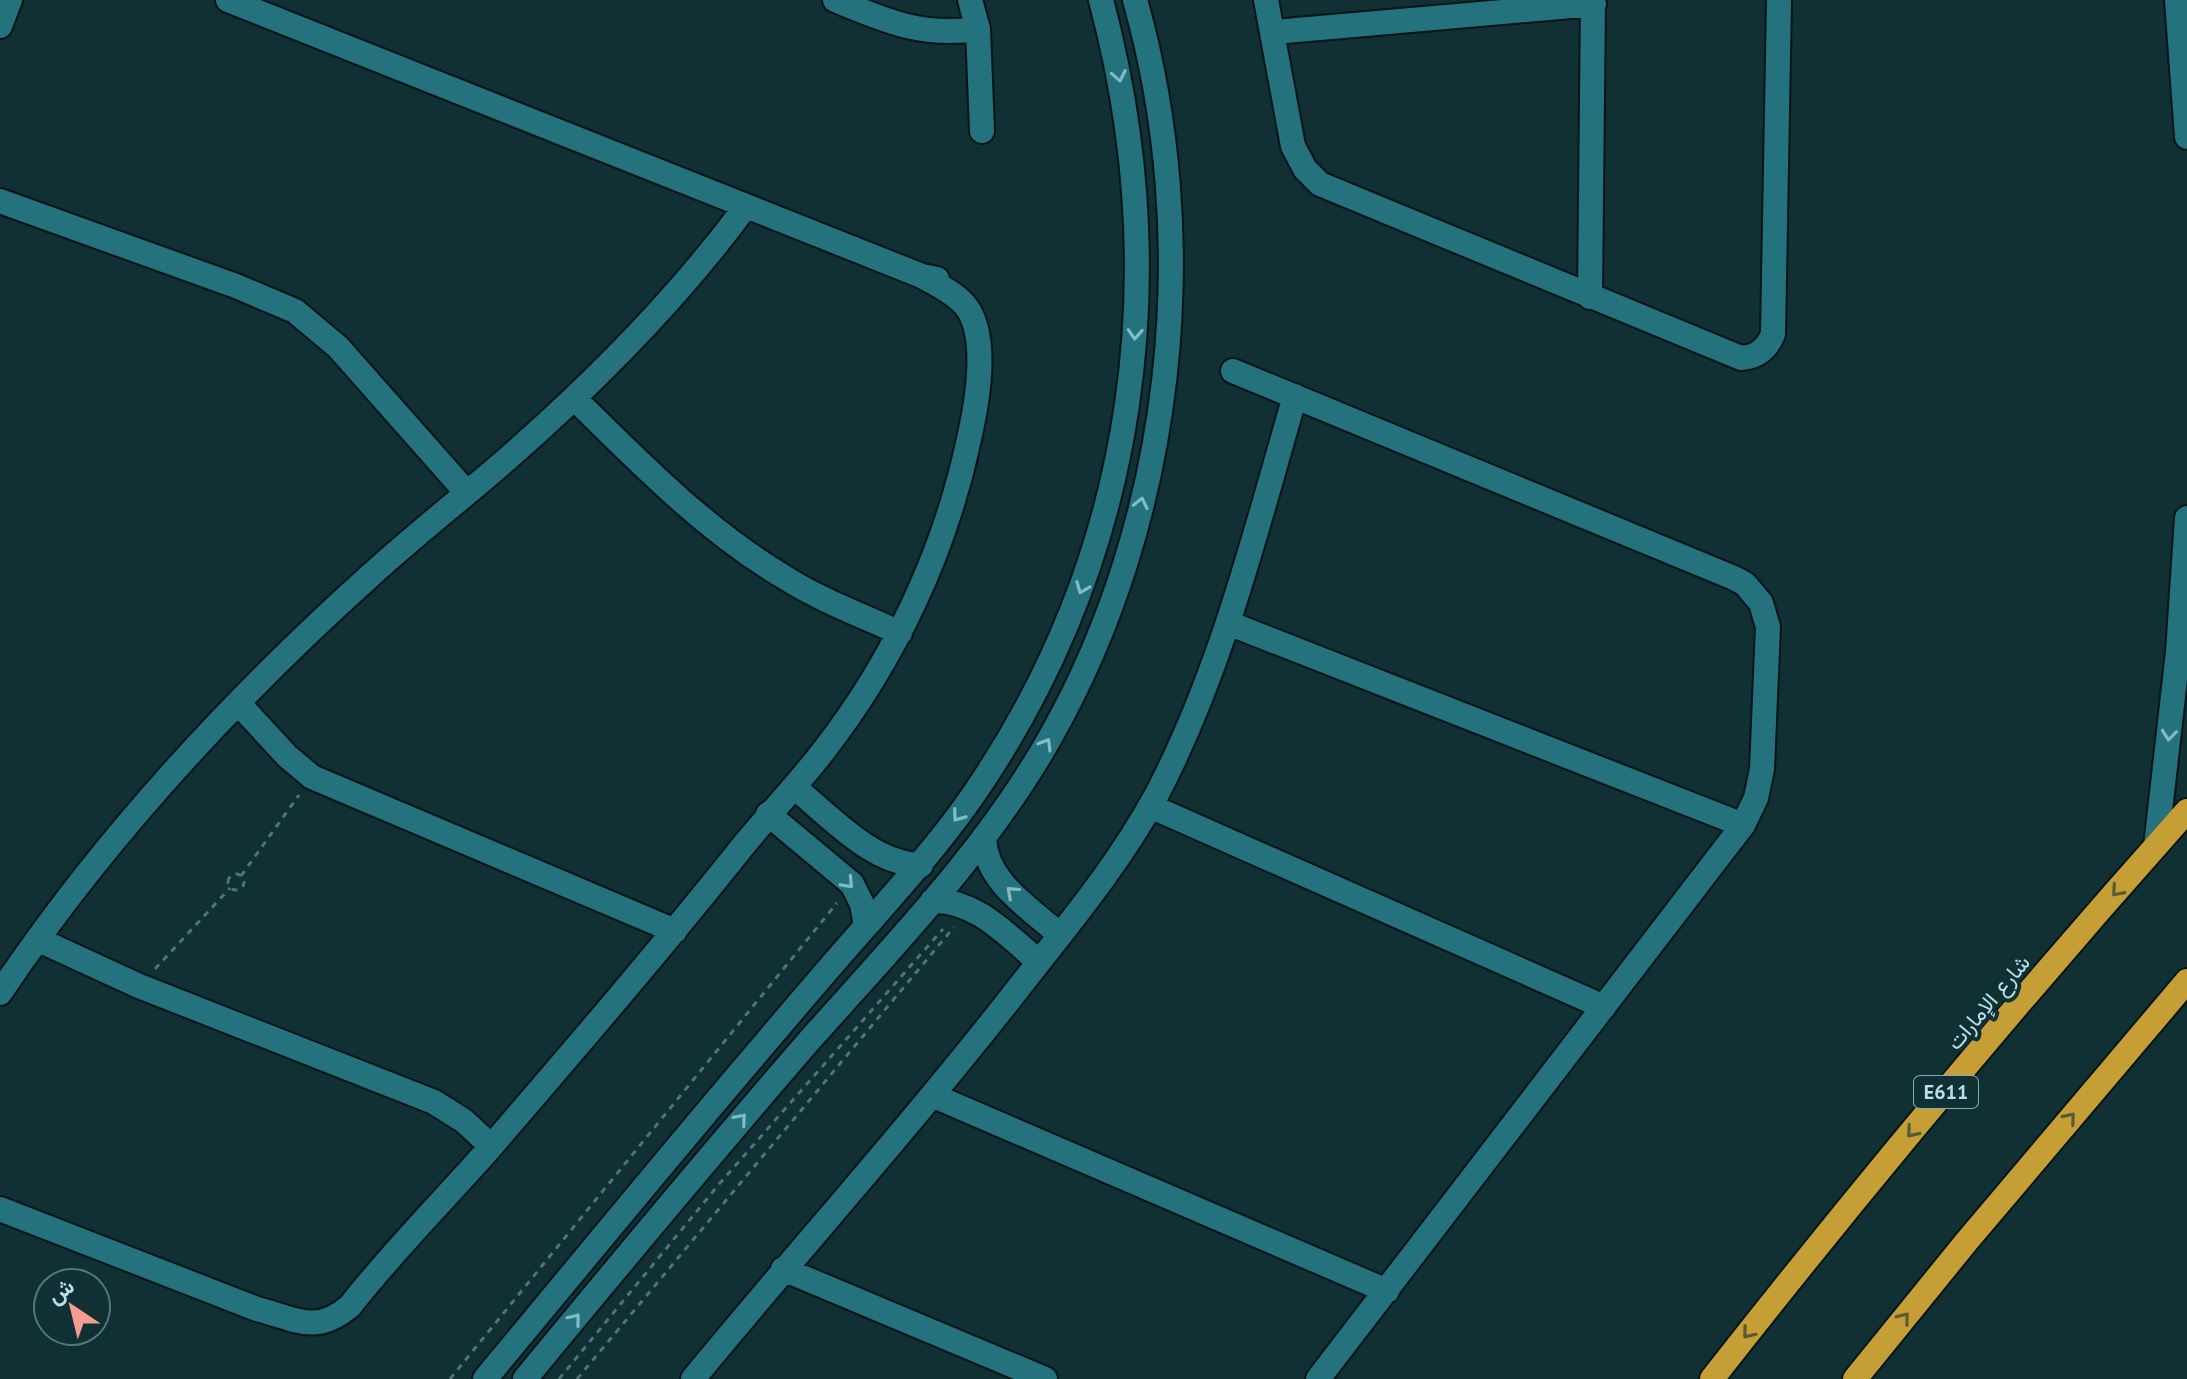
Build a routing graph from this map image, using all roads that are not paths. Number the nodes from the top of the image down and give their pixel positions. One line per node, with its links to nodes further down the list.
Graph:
1 (10, 0): 11 (street)
2 (228, 0): 17 (street)
3 (835, 0): 12 (street)
4 (970, 0): 12 (street)
5 (1101, 0): 36 (street, one-way to 36)
6 (1135, 0): 33 (street, one-way to 6)
7 (1266, 0): 13 (street)
8 (1779, 0): 18 (street)
9 (2177, 0): 15 (street)
10 (1593, 2): 13 (street); 18 (street)
11 (0, 26)
12 (978, 29): 14 (street)
13 (1274, 32): 18 (street)
14 (982, 131)
15 (2187, 137)
16 (0, 201): 22 (street)
17 (746, 206): 21 (street); 25 (street)
18 (1590, 297)
19 (1233, 371): 20 (street)
20 (1295, 396): 24 (street); 32 (street)
21 (574, 398): 22 (street); 25 (street)
22 (467, 493): 26 (street)
23 (2187, 518): 34 (street, one-way to 34)
24 (1228, 623): 28 (street); 32 (street)
25 (900, 633): 27 (street)
26 (239, 704): 39 (street); 41 (street)
27 (794, 787): 30 (street); 31 (street)
28 (1150, 806): 40 (street); 45 (street)
29 (2187, 811): 34 (highway, شارع الإمارات / E611)
30 (768, 814): 35 (street); 39 (street)
31 (833, 819): 35 (street); 36 (street)
32 (1743, 825): 45 (street)
33 (984, 837): 37 (street); 40 (street, one-way to 33)
34 (2156, 846): 56 (highway, شارع الإمارات / E611, one-way to 56)
35 (809, 848): 38 (street, one-way to 38)
36 (921, 865): 38 (street)
37 (932, 901): 42 (street); 52 (street, one-way to 37)
38 (866, 926): 51 (street)
39 (675, 931): 47 (street)
40 (1060, 935): 42 (street)
41 (39, 940): 44 (street); 47 (street)
42 (1039, 962): 46 (street)
43 (2187, 981): 57 (highway, one-way to 43)
44 (0, 993)
45 (1604, 1007): 50 (street)
46 (934, 1096): 49 (street); 50 (street)
47 (491, 1146): 48 (street)
48 (0, 1209)
49 (783, 1269): 53 (street); 54 (street)
50 (1387, 1291): 55 (street)
51 (485, 1379)
52 (525, 1379)
53 (693, 1379)
54 (1045, 1379)
55 (1318, 1379)
56 (1712, 1379)
57 (1855, 1379)

